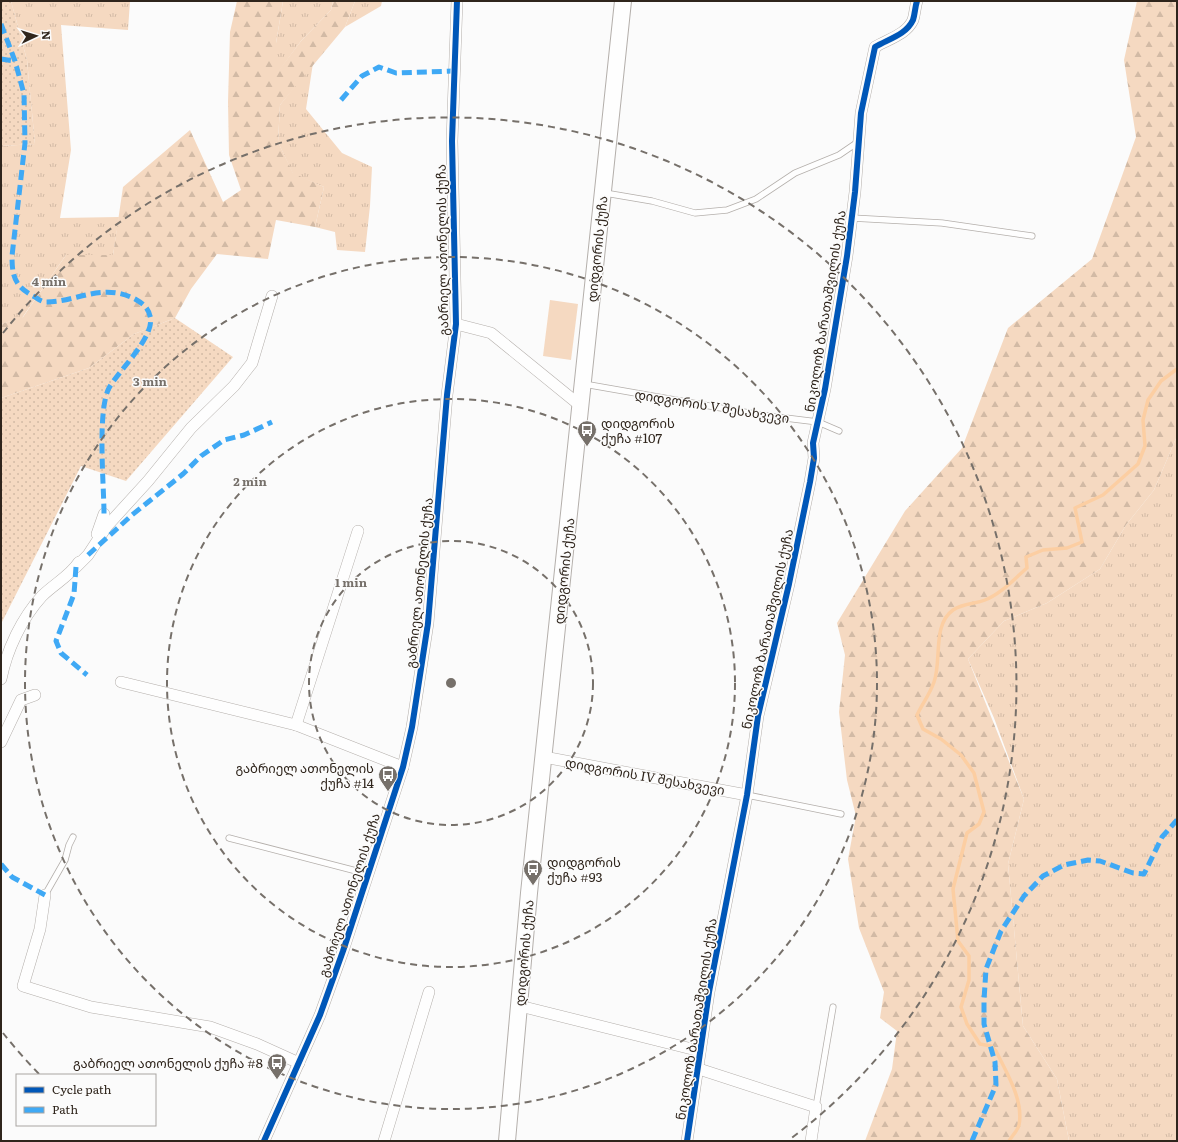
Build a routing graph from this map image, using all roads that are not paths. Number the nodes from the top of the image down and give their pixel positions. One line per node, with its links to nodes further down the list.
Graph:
1 (457, 1): 9 (street, გაბრიელ ათონელის ქუჩა)
2 (623, 1): 5 (street, დიდგორის ქუჩა)
3 (916, 1): 4 (street, ნიკოლოზ ბარათაშვილის ქუჩა)
4 (858, 142): 5 (lane); 6 (street, ნიკოლოზ ბარათაშვილის ქუჩა)
5 (603, 193): 10 (street, დიდგორის ქუჩა)
6 (852, 218): 7 (lane); 12 (street, ნიკოლოზ ბარათაშვილის ქუჩა)
7 (1032, 236)
8 (272, 296): 16 (street)
9 (456, 324): 11 (street); 23 (street, გაბრიელ ათონელის ქუჩა)
10 (584, 384): 11 (street, დიდგორის ქუჩა); 12 (lane, დიდგორის V შესახვევი)
11 (582, 407): 22 (street, დიდგორის ქუჩა)
12 (818, 422): 13 (lane, დიდგორის V შესახვევი); 24 (street, ნიკოლოზ ბარათაშვილის ქუჩა)
13 (839, 431)
14 (104, 514): 16 (street)
15 (358, 531): 20 (street)
16 (76, 567): 17 (street)
17 (1, 679)
18 (122, 682): 20 (street)
19 (35, 695): 21 (street)
20 (296, 725): 23 (street)
21 (1, 742)
22 (544, 757): 24 (street, დიდგორის IV შესახვევი); 31 (street, დიდგორის ქუჩა)
23 (402, 767): 28 (street, გაბრიელ ათონელის ქუჩა)
24 (746, 795): 25 (lane); 33 (street, ნიკოლოზ ბარათაშვილის ქუჩა)
25 (841, 814)
26 (73, 837): 29 (lane)
27 (229, 838): 28 (lane)
28 (368, 874): 34 (street, გაბრიელ ათონელის ქუჩა)
29 (45, 895): 34 (street)
30 (429, 992): 38 (street)
31 (520, 1006): 33 (street); 39 (street, დიდგორის ქუჩა)
32 (833, 1007): 36 (lane)
33 (700, 1051): 35 (street, ნიკოლოზ ბარათაშვილის ქუჩა)
34 (299, 1063): 37 (street, გაბრიელ ათონელის ქუჩა)
35 (699, 1070): 36 (street); 40 (street, ნიკოლოზ ბარათაშვილის ქუჩა)
36 (816, 1107): 41 (street)
37 (264, 1141)
38 (384, 1141)
39 (507, 1141)
40 (687, 1141)
41 (811, 1141)

